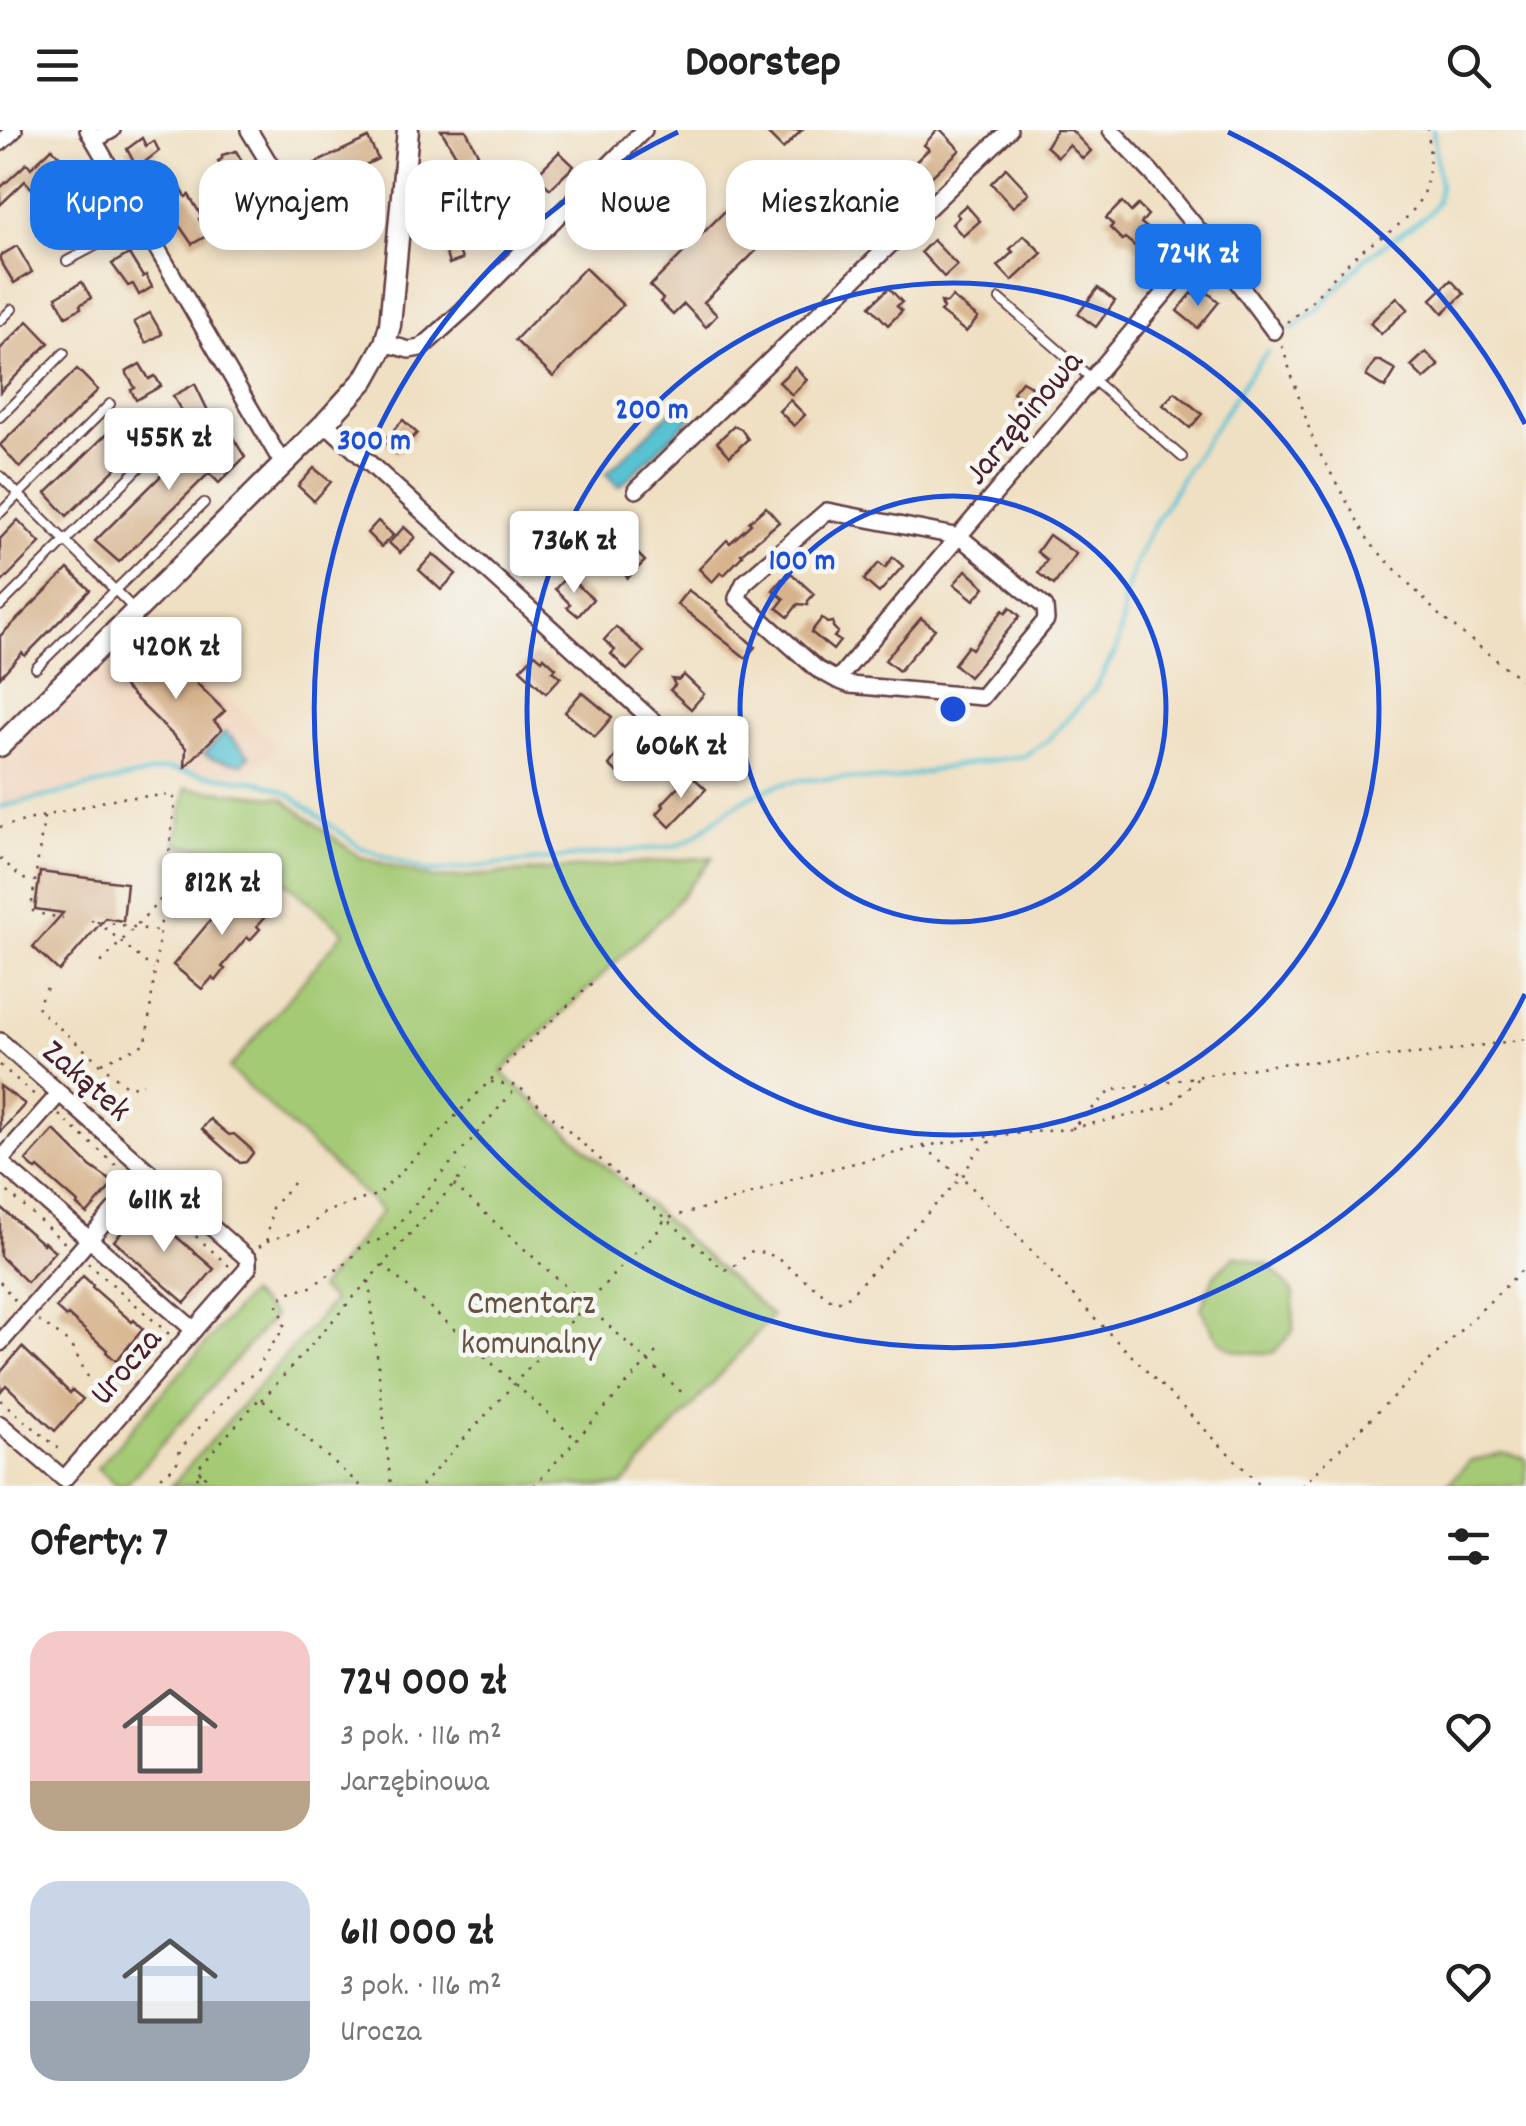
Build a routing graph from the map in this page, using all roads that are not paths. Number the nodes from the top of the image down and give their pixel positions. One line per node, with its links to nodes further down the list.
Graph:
1 (14, 130): 9 (street)
2 (112, 130): 8 (street)
3 (249, 130): 11 (street)
4 (408, 130): 20 (street)
5 (644, 130): 20 (street)
6 (1009, 130): 30 (street)
7 (1111, 130): 12 (street)
8 (91, 135): 10 (street)
9 (0, 143)
10 (106, 160)
11 (267, 160)
12 (1208, 242): 19 (street); 22 (street, Jarzębinowa)
13 (88, 250): 15 (lane)
14 (159, 250): 28 (street)
15 (67, 261)
16 (1000, 300): 22 (lane)
17 (12, 309): 18 (lane)
18 (0, 321)
19 (1274, 332)
20 (385, 343): 25 (street)
21 (64, 353): 24 (lane)
22 (1092, 380): 27 (lane); 34 (street, Jarzębinowa)
23 (110, 404): 31 (lane)
24 (0, 417)
25 (324, 423): 28 (street); 41 (street)
26 (156, 451): 35 (lane)
27 (1182, 457)
28 (284, 462): 38 (street)
29 (0, 476): 31 (lane)
30 (636, 490)
31 (19, 494): 33 (lane); 35 (lane)
32 (204, 503): 36 (lane)
33 (0, 513)
34 (960, 537): 40 (street, Jarzębinowa); 40 (street, Jarzębinowa); 40 (street, Jarzębinowa)
35 (66, 541): 36 (lane); 37 (lane)
36 (116, 590): 38 (lane); 39 (lane)
37 (0, 606)
38 (136, 610): 42 (street)
39 (36, 668)
40 (837, 680)
41 (675, 741)
42 (0, 746)
43 (0, 1041): 44 (street, Zakątek)
44 (54, 1100): 45 (street); 46 (street, Zakątek)
45 (0, 1161): 47 (street, Urocza)
46 (143, 1178): 47 (street); 48 (street, Zakątek)
47 (89, 1240): 48 (street, Urocza); 49 (street)
48 (194, 1330): 50 (street, Urocza)
49 (0, 1343)
50 (0, 1424)

